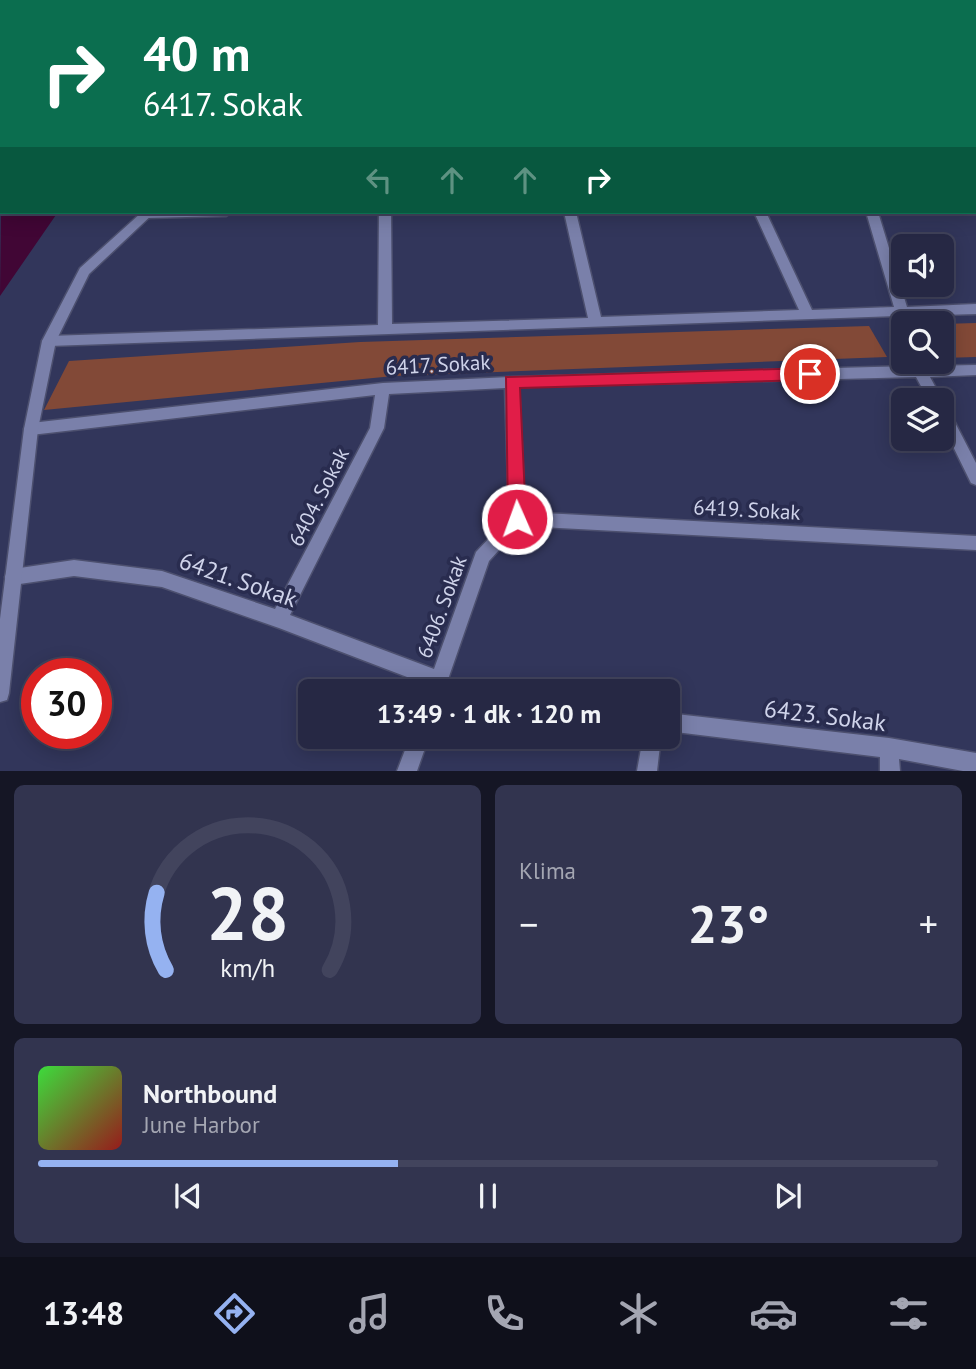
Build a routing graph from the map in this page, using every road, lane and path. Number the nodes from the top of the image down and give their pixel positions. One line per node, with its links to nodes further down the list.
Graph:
1 (147, 214): 13 (street)
2 (385, 214): 12 (street)
3 (570, 214): 11 (street)
4 (761, 214): 9 (street)
5 (873, 214): 7 (street)
6 (976, 309): 8 (street, 6417. Sokak)
7 (902, 311)
8 (954, 311)
9 (808, 315): 10 (street, 6417. Sokak); 11 (street, 6417. Sokak)
10 (891, 317)
11 (596, 323): 12 (street, 6417. Sokak)
12 (385, 329): 13 (street, 6417. Sokak)
13 (49, 341): 19 (street)
14 (891, 367): 17 (street, 6417. Sokak)
15 (954, 368): 16 (street, 6417. Sokak)
16 (976, 370)
17 (512, 382): 18 (street, 6417. Sokak); 22 (street)
18 (383, 389): 19 (street, 6417. Sokak); 25 (street, 6404. Sokak)
19 (31, 429): 24 (street)
20 (954, 435): 21 (street)
21 (976, 478)
22 (517, 519): 23 (street, 6419. Sokak); 27 (street, 6406. Sokak)
23 (976, 543)
24 (13, 577): 25 (street, 6421. Sokak); 28 (street)
25 (279, 620): 26 (street, 6421. Sokak)
26 (420, 679)
27 (439, 679)
28 (0, 693)
29 (680, 724): 30 (street, 6423. Sokak)
30 (889, 748): 33 (street, 6423. Sokak); 36 (street)
31 (415, 749): 34 (street)
32 (650, 749): 35 (street)
33 (976, 763)
34 (407, 771)
35 (647, 771)
36 (890, 771)

